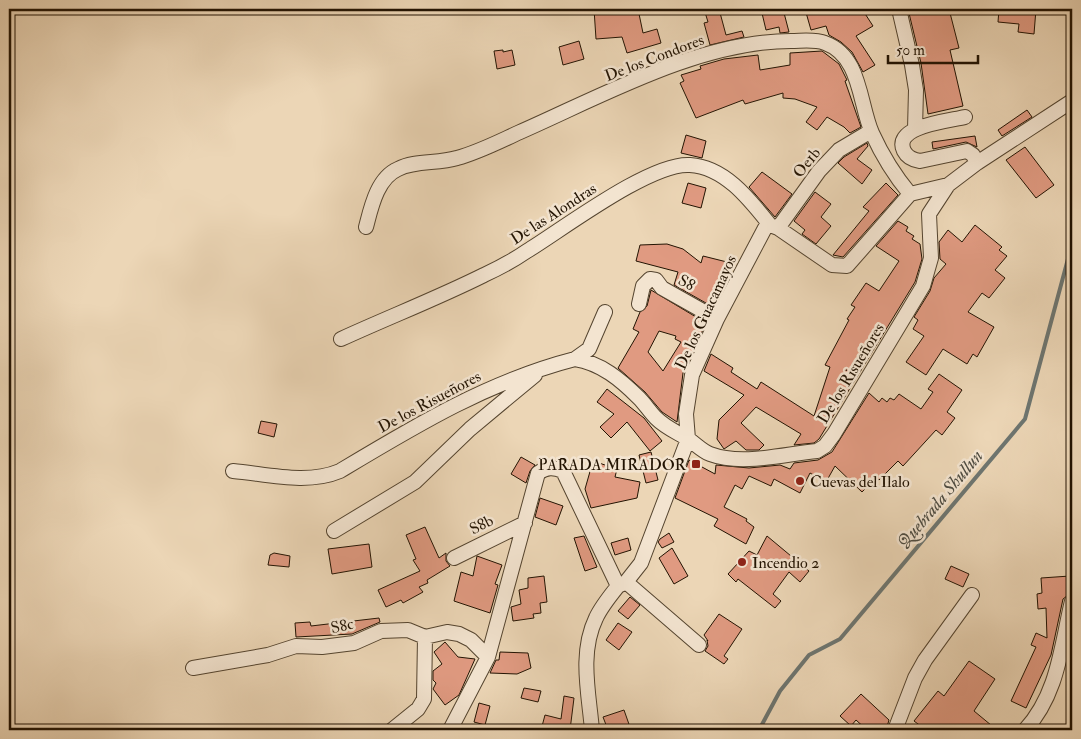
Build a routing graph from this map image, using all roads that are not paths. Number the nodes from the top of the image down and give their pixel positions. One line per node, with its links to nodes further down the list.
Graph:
1 (899, 9): 4 (street)
2 (1072, 101): 6 (street, De los Risueñores)
3 (965, 118): 4 (street)
4 (915, 130): 6 (street)
5 (871, 131): 8 (street, De los Condores); 9 (street, Oe1b); 10 (street, De los Condores)
6 (977, 163): 7 (street, De los Risueñores)
7 (948, 185): 8 (street); 17 (street, De los Risueñores)
8 (910, 194): 9 (street)
9 (774, 226): 13 (street, De los Guacamayos); 14 (street, De las Alondras)
10 (366, 227)
11 (639, 304): 13 (street, S8)
12 (605, 312): 15 (street)
13 (717, 319): 17 (street, De los Guacamayos)
14 (341, 338)
15 (575, 359): 16 (street, De los Risueñores); 17 (street, De los Risueñores)
16 (541, 369): 18 (street, De los Risueñores); 20 (street)
17 (688, 439): 22 (street, De los Guacamayos)
18 (233, 471)
19 (525, 523): 21 (street, S8b); 22 (street); 27 (street)
20 (334, 531)
21 (454, 558)
22 (622, 584): 26 (street); 31 (street, De los Guacamayos)
23 (972, 595): 32 (street)
24 (1072, 600): 33 (street)
25 (425, 637): 27 (street, S8c); 28 (street, S8c); 29 (street)
26 (699, 645)
27 (488, 657): 30 (street)
28 (194, 668)
29 (392, 730)
30 (450, 730)
31 (592, 730)
32 (895, 730)
33 (1025, 730)

